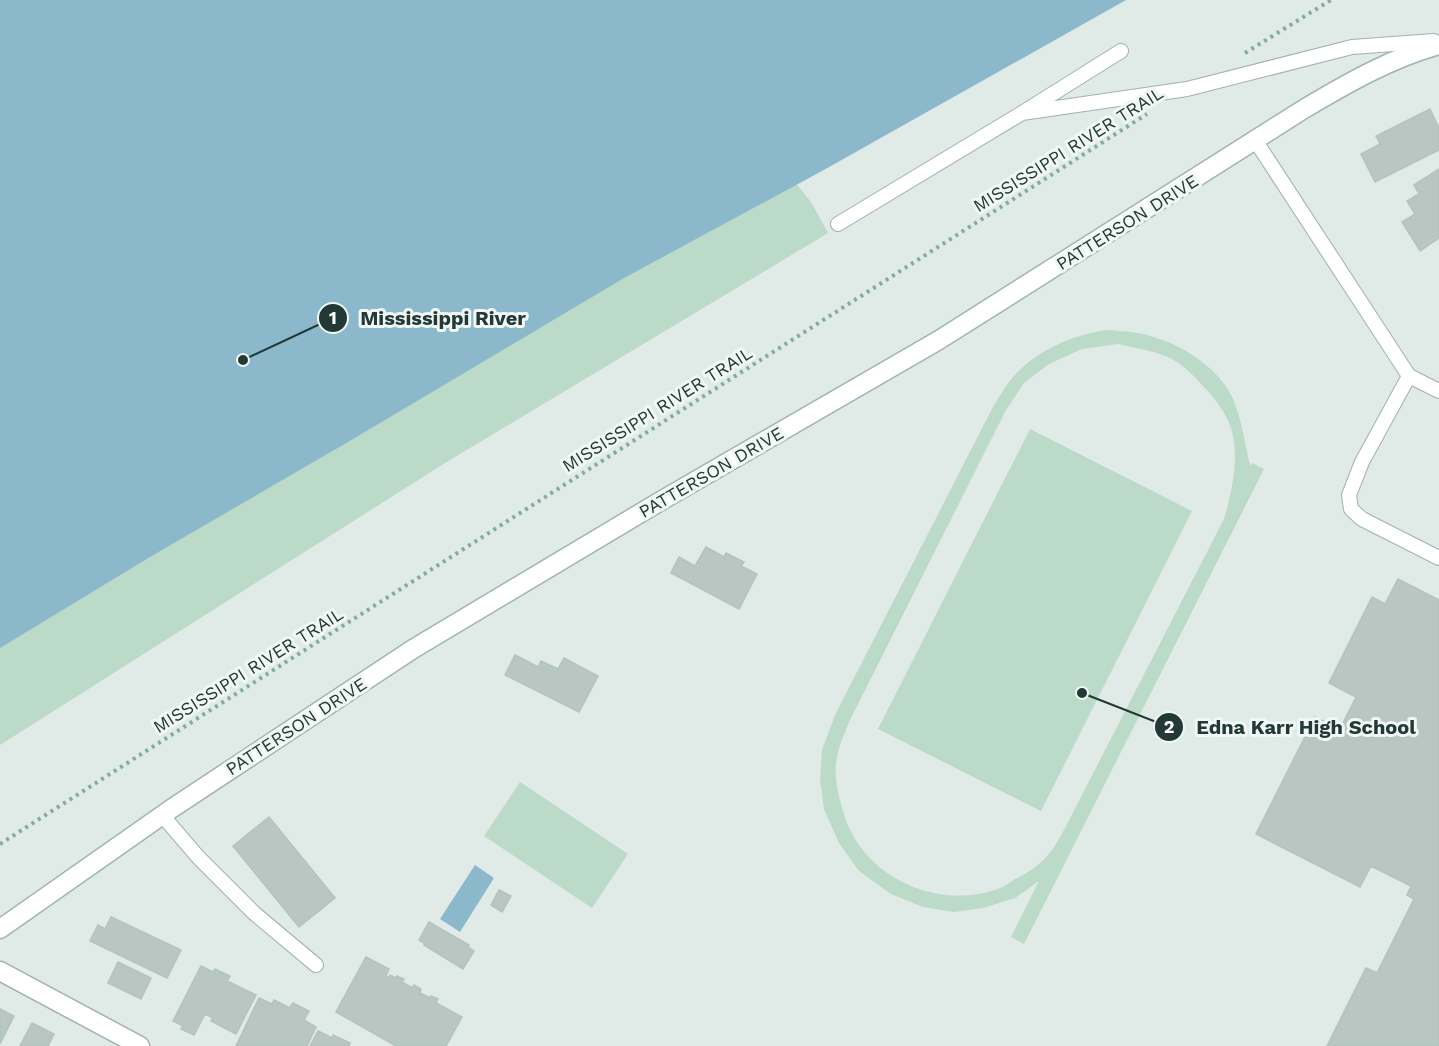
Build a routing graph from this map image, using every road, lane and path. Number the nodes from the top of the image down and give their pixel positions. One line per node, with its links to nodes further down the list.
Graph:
1 (1331, 0): 4 (path)
2 (1439, 43): 5 (lane); 7 (street, PATTERSON DRIVE)
3 (1121, 51): 5 (lane)
4 (1236, 58)
5 (1023, 113): 8 (lane)
6 (1147, 114): 13 (path, MISSISSIPPI RIVER TRAIL)
7 (1256, 140): 9 (lane); 12 (street, PATTERSON DRIVE)
8 (838, 224)
9 (1409, 376): 10 (lane); 11 (lane)
10 (1439, 391)
11 (1439, 558)
12 (162, 815): 14 (street, PATTERSON DRIVE); 15 (lane)
13 (0, 844)
14 (0, 929)
15 (316, 965)
16 (0, 971): 17 (street)
17 (140, 1046)

